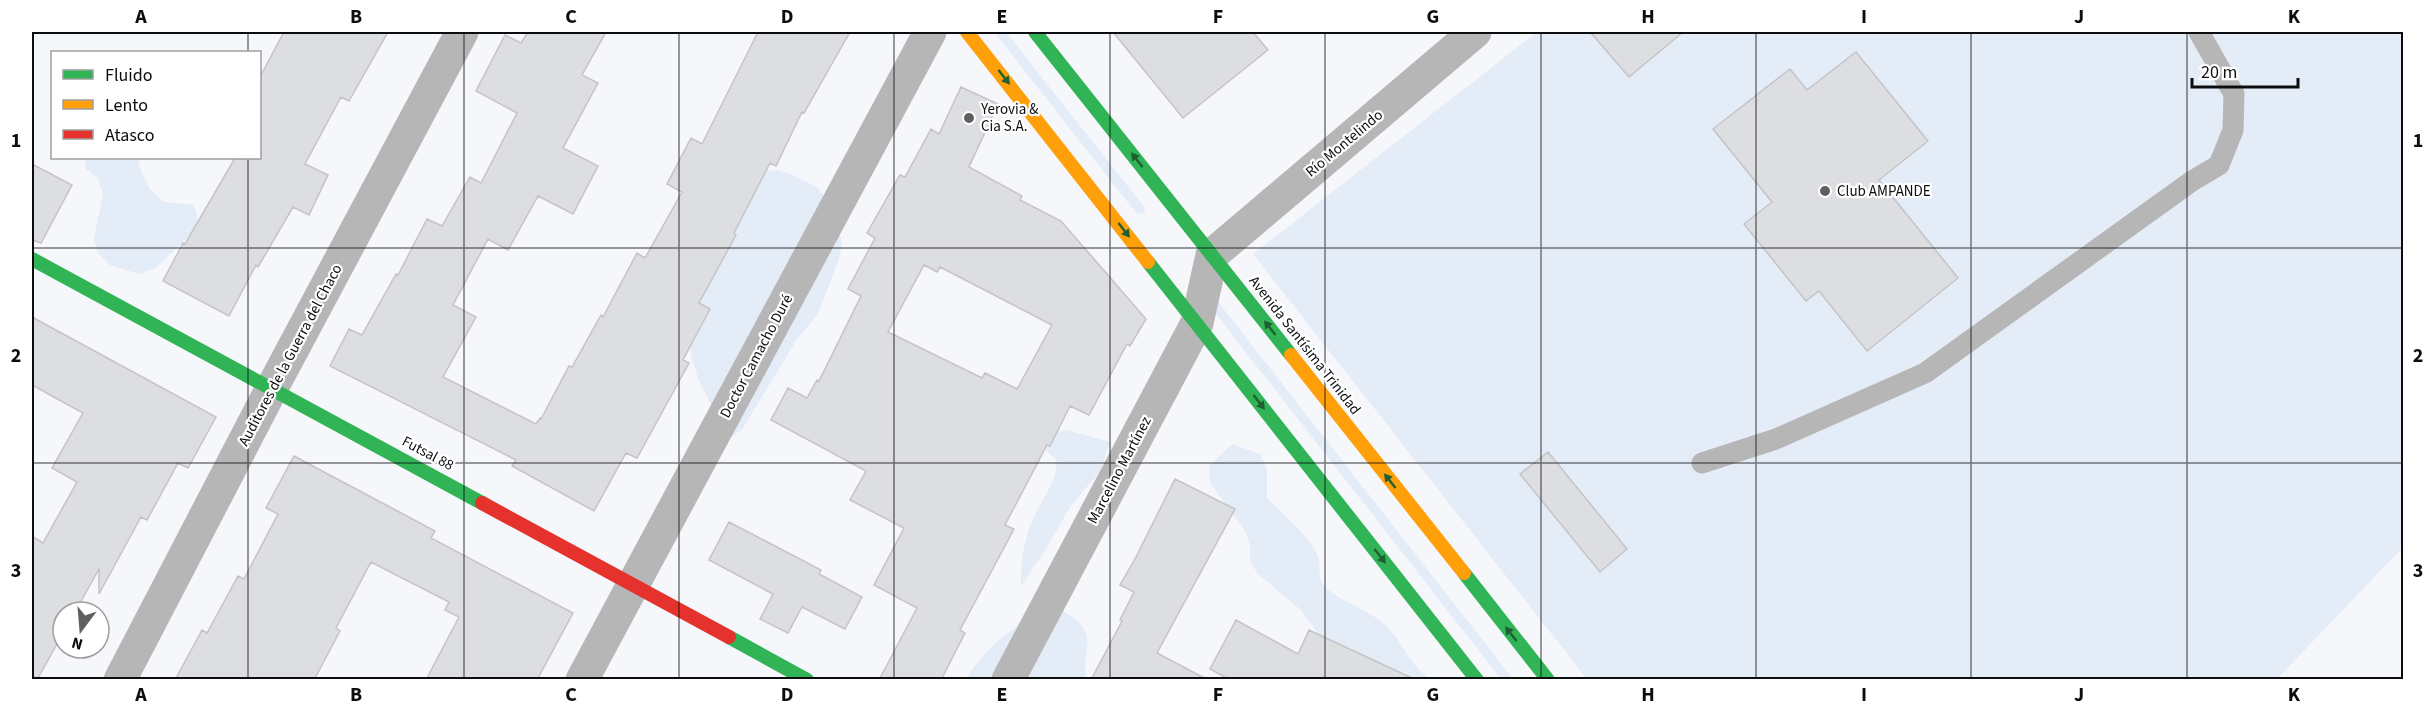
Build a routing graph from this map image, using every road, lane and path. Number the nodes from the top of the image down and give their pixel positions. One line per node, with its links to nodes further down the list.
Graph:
1 (462, 32): 10 (street, Auditores de la Guerra del Chaco)
2 (930, 32): 12 (street, Doctor Camacho Duré)
3 (967, 32): 9 (main road, one-way to 9)
4 (1035, 32): 7 (main road, Avenida Santísima Trinidad, one-way to 4)
5 (1475, 32): 7 (street, Río Montelindo)
6 (2199, 32): 11 (lane)
7 (1212, 255): 9 (street, Marcelino Martínez); 18 (main road, Avenida Santísima Trinidad, one-way to 7)
8 (32, 259): 10 (main road, Futsal 88)
9 (1197, 323): 16 (street, Marcelino Martínez); 17 (main road, one-way to 17)
10 (272, 388): 12 (main road, Futsal 88); 13 (street, Auditores de la Guerra del Chaco)
11 (1702, 463)
12 (634, 584): 14 (street, Doctor Camacho Duré); 15 (main road, Futsal 88)
13 (120, 680)
14 (582, 680)
15 (807, 680)
16 (1008, 680)
17 (1477, 680)
18 (1548, 680)

